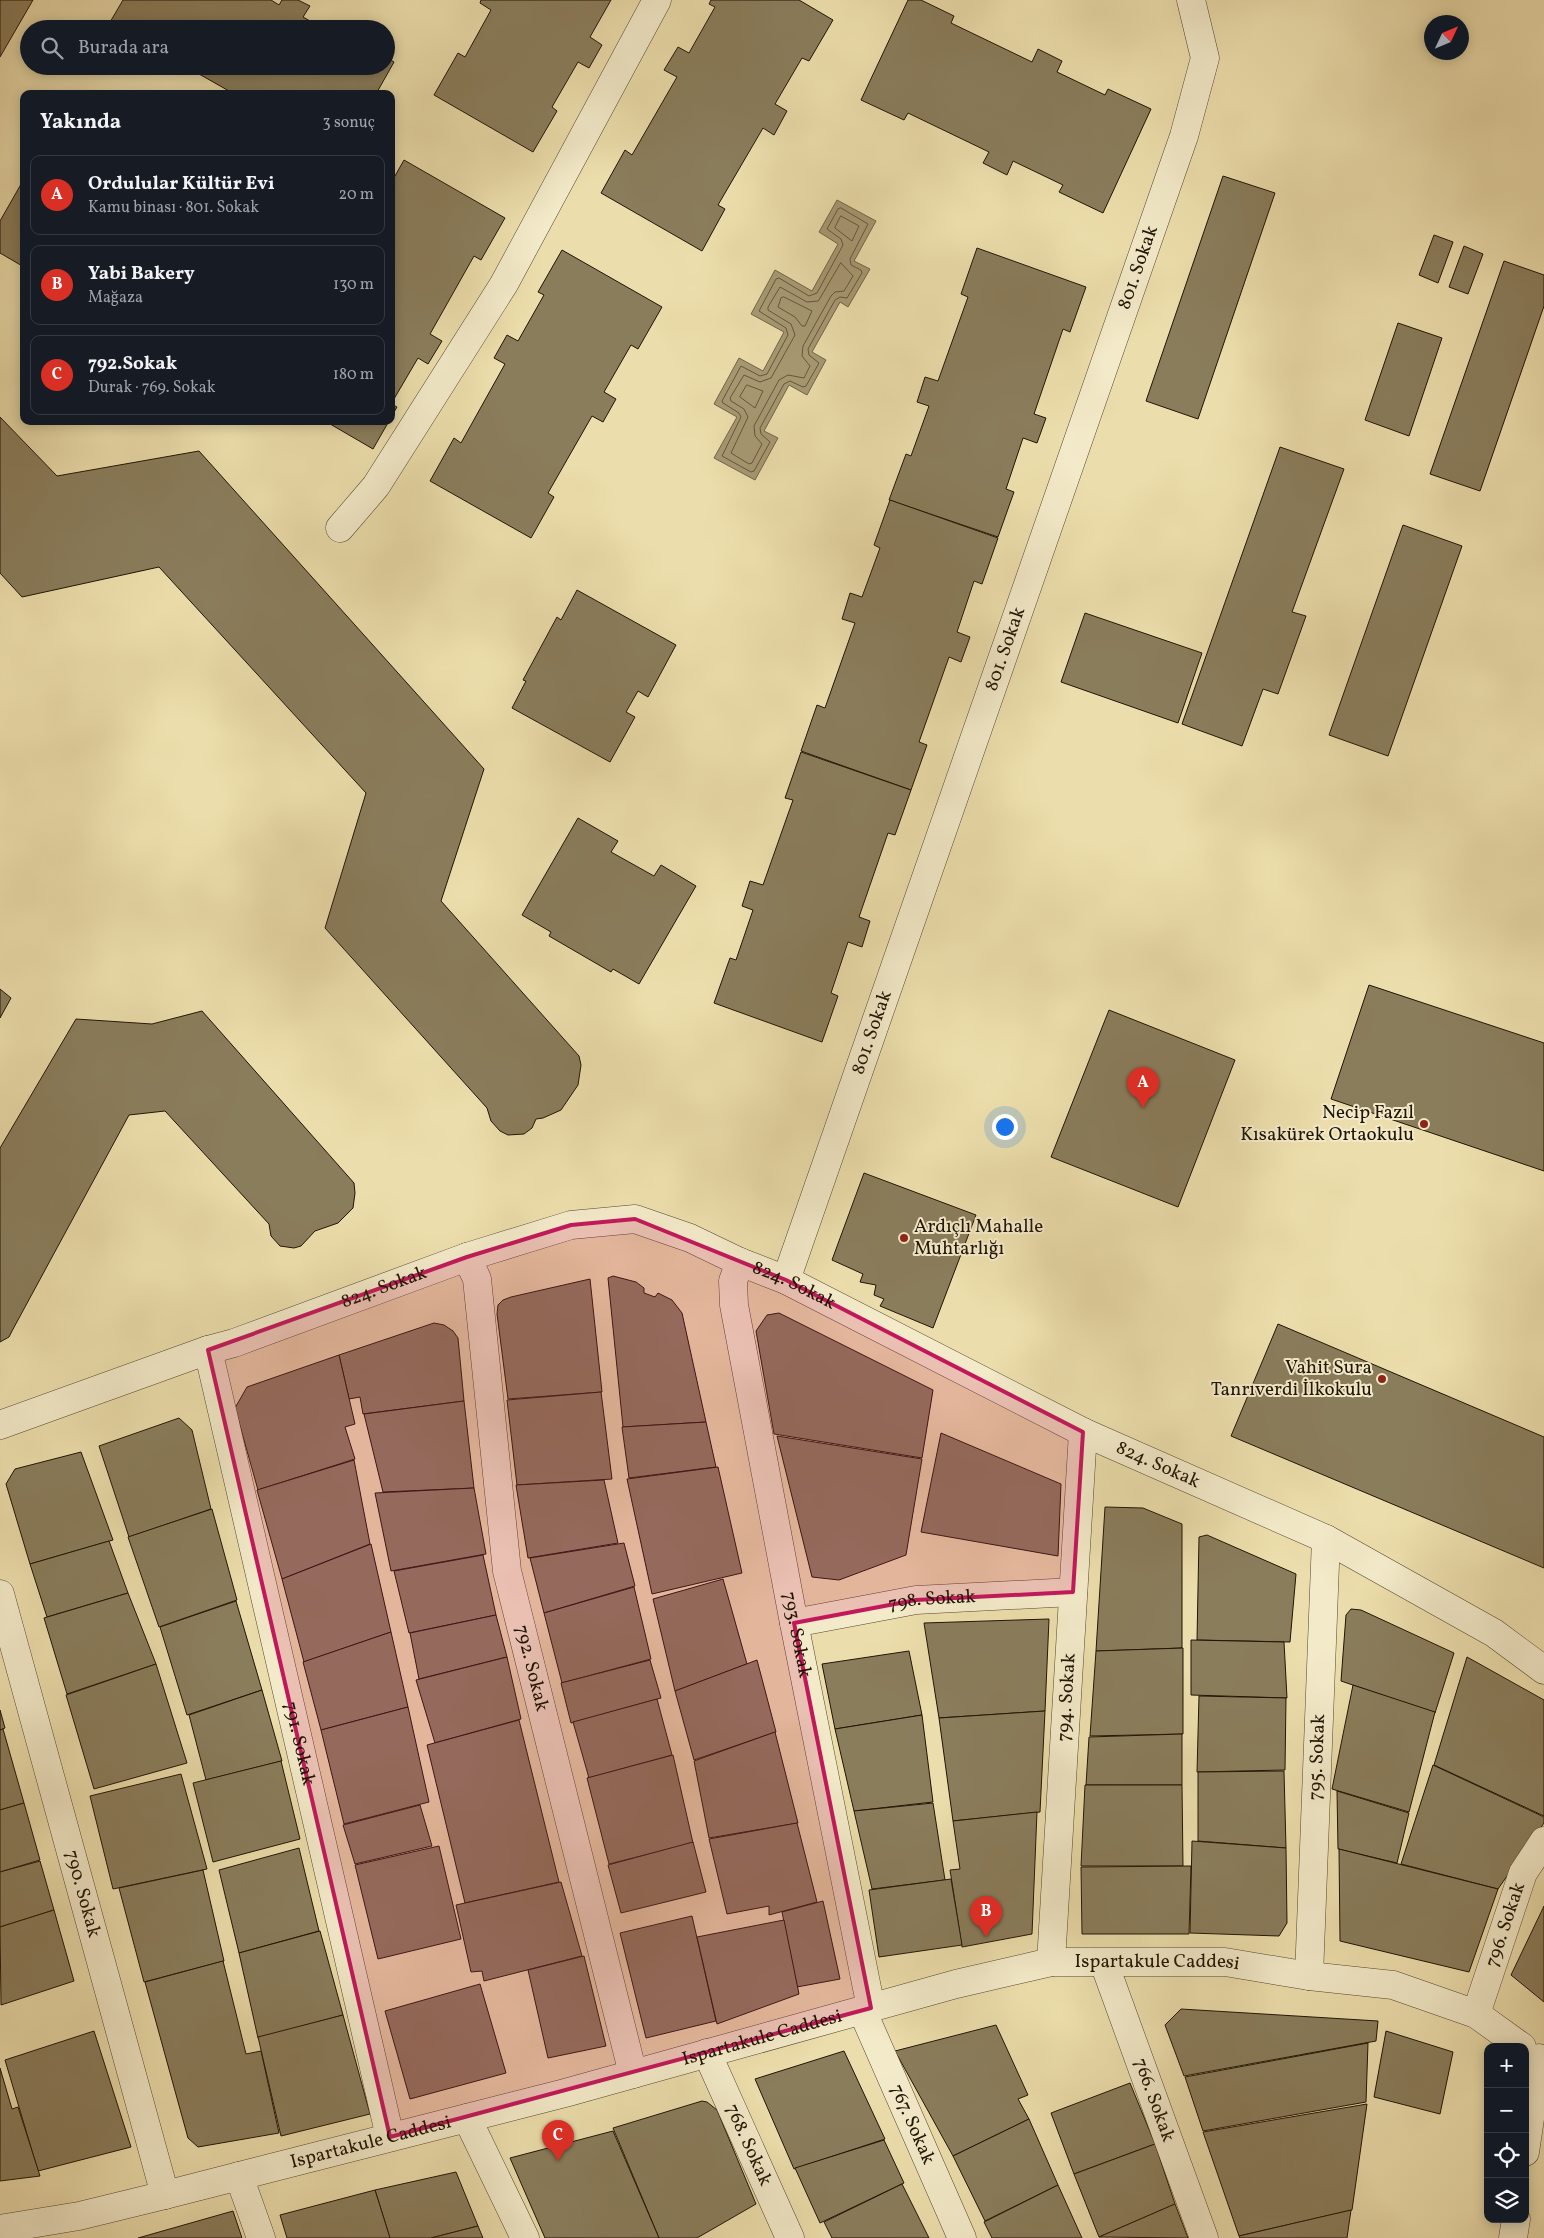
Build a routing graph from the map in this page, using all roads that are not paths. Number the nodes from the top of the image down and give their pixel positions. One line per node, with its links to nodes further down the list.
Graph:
1 (657, 0): 4 (street)
2 (1175, 0): 3 (street)
3 (1193, 9): 7 (street, 801. Sokak)
4 (340, 528)
5 (468, 1257): 6 (street, 824. Sokak); 8 (street, 824. Sokak); 24 (street, 792. Sokak)
6 (740, 1262): 7 (street, 824. Sokak); 14 (street, 793. Sokak)
7 (786, 1280): 10 (street, 824. Sokak)
8 (208, 1350): 9 (street, 824. Sokak); 27 (street, 791. Sokak)
9 (0, 1425)
10 (1084, 1432): 11 (street, 824. Sokak); 12 (street, 794. Sokak)
11 (1326, 1539): 15 (street, 824. Sokak); 19 (street, 795. Sokak)
12 (1073, 1592): 14 (street, 798. Sokak); 17 (street, 794. Sokak)
13 (0, 1594): 29 (street, 790. Sokak)
14 (794, 1623): 20 (street, 793. Sokak)
15 (1544, 1670)
16 (1544, 1840): 21 (street, 796. Sokak)
17 (1050, 1962): 18 (street, Ispartakule Caddesi); 20 (street, Ispartakule Caddesi)
18 (1104, 1963): 19 (street, Ispartakule Caddesi); 36 (street, 766. Sokak)
19 (1309, 1976): 21 (street, Ispartakule Caddesi)
20 (867, 2009): 22 (street, Ispartakule Caddesi); 35 (street, 767. Sokak)
21 (1476, 2014): 23 (street, Ispartakule Caddesi)
22 (706, 2053): 24 (street, Ispartakule Caddesi); 34 (street, 768. Sokak)
23 (1533, 2054): 26 (street)
24 (633, 2074): 25 (street, Ispartakule Caddesi)
25 (467, 2118): 27 (street, Ispartakule Caddesi); 33 (street)
26 (1527, 2133)
27 (390, 2137): 28 (street, Ispartakule Caddesi)
28 (239, 2176): 29 (street, Ispartakule Caddesi); 32 (street)
29 (164, 2195): 31 (street, Ispartakule Caddesi)
30 (1515, 2223): 37 (street)
31 (0, 2229)
32 (261, 2238)
33 (525, 2238)
34 (790, 2238)
35 (962, 2238)
36 (1204, 2238)
37 (1513, 2238)

